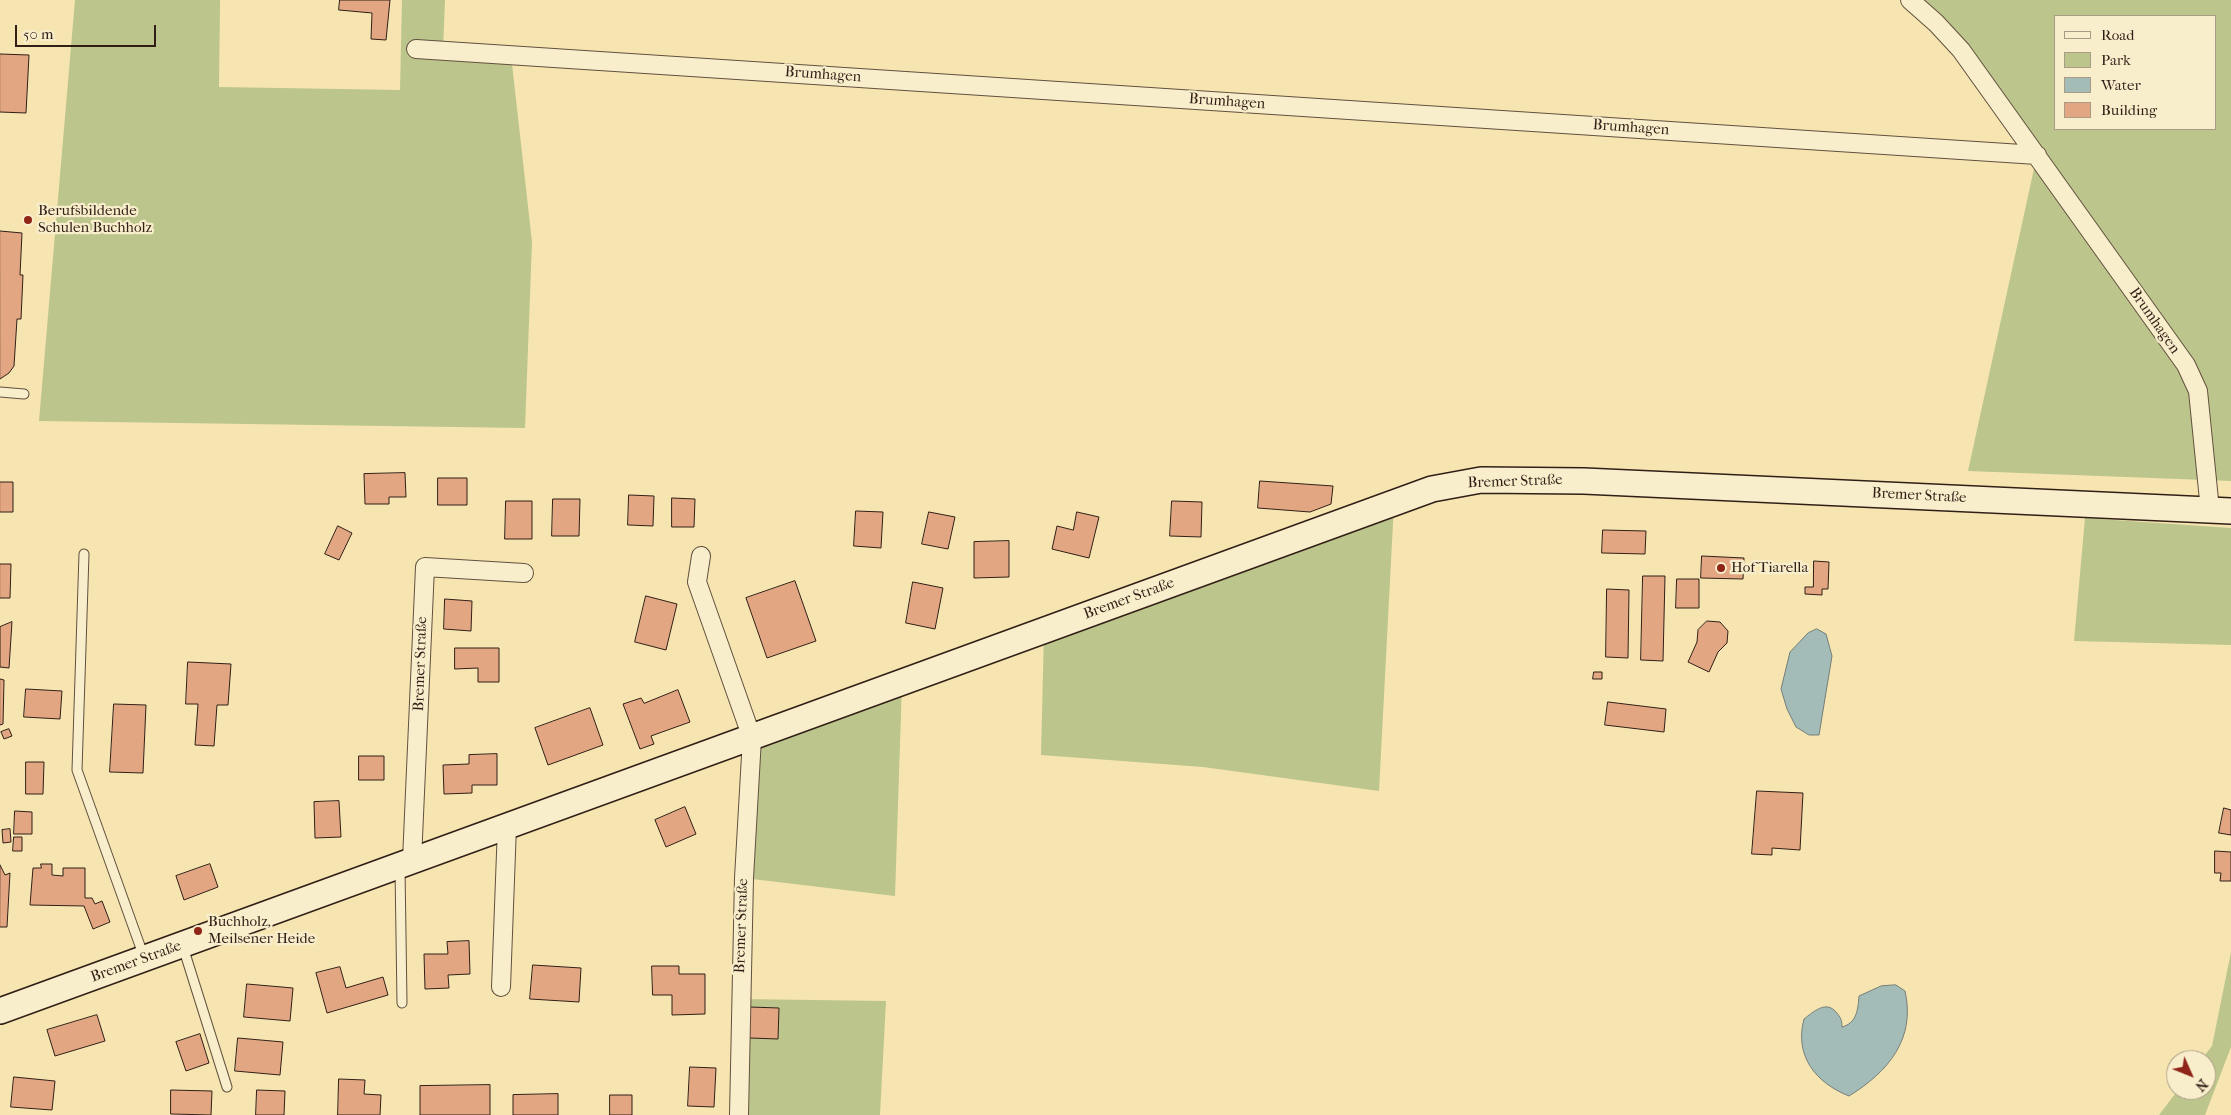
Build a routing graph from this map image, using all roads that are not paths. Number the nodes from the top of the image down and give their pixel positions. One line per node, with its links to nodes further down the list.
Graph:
1 (1910, 0): 3 (street, Brumhagen)
2 (416, 48): 3 (street, Brumhagen)
3 (2037, 155): 6 (street, Brumhagen)
4 (0, 392): 5 (lane)
5 (24, 394)
6 (2220, 511): 10 (street, Bremer Straße)
7 (84, 554): 14 (lane)
8 (701, 556): 10 (street, Bremer Straße)
9 (524, 573): 12 (street, Bremer Straße)
10 (752, 738): 11 (street, Bremer Straße); 19 (street, Bremer Straße)
11 (507, 826): 12 (street, Bremer Straße); 15 (street)
12 (406, 862): 13 (street, Bremer Straße); 16 (lane)
13 (183, 944): 14 (street, Bremer Straße); 18 (lane)
14 (145, 958): 17 (street, Bremer Straße)
15 (501, 987)
16 (402, 1003)
17 (0, 1011)
18 (227, 1086)
19 (739, 1115)

